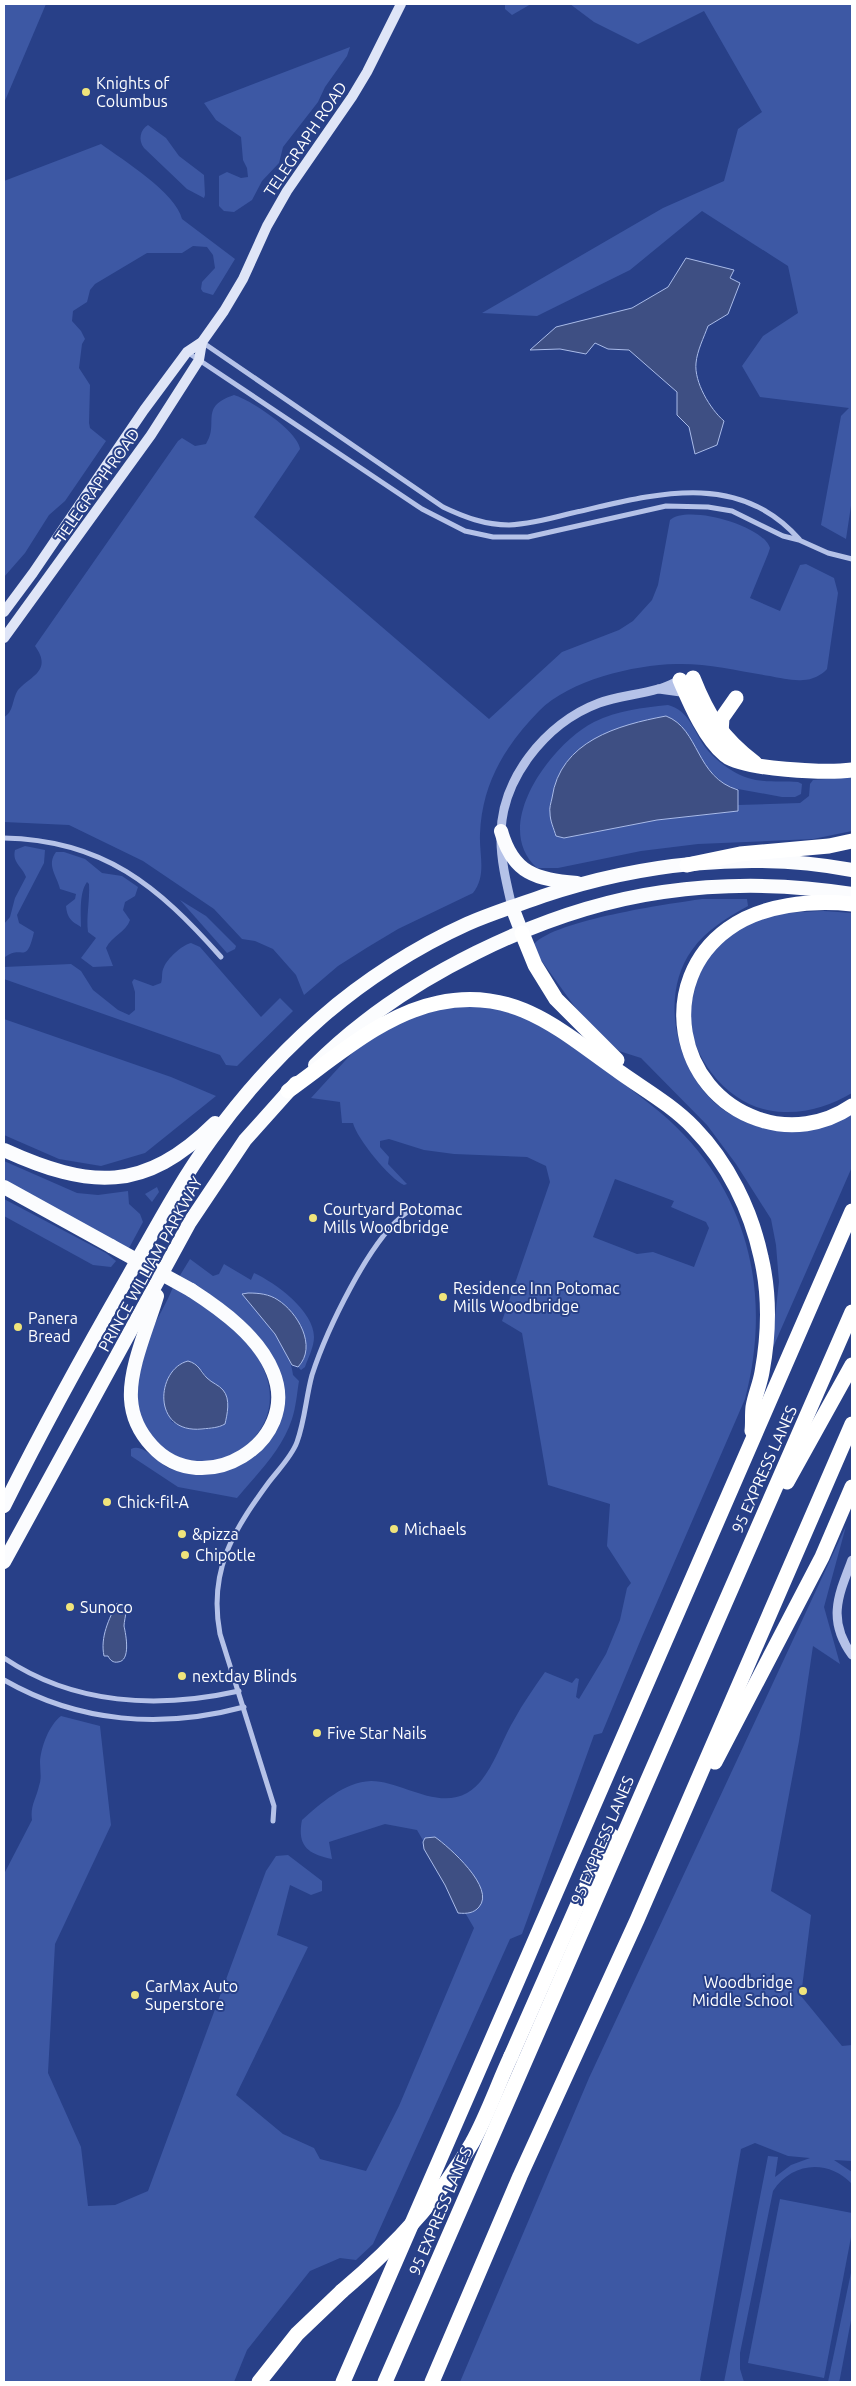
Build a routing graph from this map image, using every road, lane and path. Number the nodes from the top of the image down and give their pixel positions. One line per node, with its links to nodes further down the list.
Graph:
1 (401, 4): 2 (main road, TELEGRAPH ROAD)
2 (202, 342): 3 (main road, TELEGRAPH ROAD); 4 (main road, TELEGRAPH ROAD); 5 (street)
3 (187, 352): 4 (street); 7 (main road, TELEGRAPH ROAD)
4 (199, 360): 5 (street); 8 (main road, TELEGRAPH ROAD)
5 (799, 540): 6 (street)
6 (852, 559)
7 (4, 612)
8 (4, 638)
9 (690, 686): 10 (street); 10 (street); 12 (highway); 13 (highway)
10 (659, 689): 15 (street)
11 (736, 698): 12 (highway)
12 (721, 732): 13 (highway)
13 (758, 765): 14 (highway)
14 (852, 770)
15 (501, 831): 20 (highway); 23 (street)
16 (4, 838): 25 (street)
17 (852, 841): 18 (highway)
18 (687, 865): 19 (highway, PRINCE WILLIAM PARKWAY); 20 (highway, PRINCE WILLIAM PARKWAY)
19 (852, 870)
20 (582, 884): 23 (highway, PRINCE WILLIAM PARKWAY)
21 (852, 894): 24 (highway, PRINCE WILLIAM PARKWAY)
22 (852, 904): 28 (highway)
23 (512, 907): 24 (highway); 26 (highway, PRINCE WILLIAM PARKWAY)
24 (522, 933): 27 (highway, PRINCE WILLIAM PARKWAY); 29 (highway)
25 (221, 957)
26 (272, 1066): 30 (highway); 40 (highway, PRINCE WILLIAM PARKWAY)
27 (288, 1091): 29 (highway); 34 (highway, PRINCE WILLIAM PARKWAY)
28 (852, 1106)
29 (669, 1107): 38 (highway)
30 (4, 1150)
31 (4, 1187): 34 (highway, bridge)
32 (852, 1211): 38 (highway)
33 (406, 1213): 47 (street)
34 (166, 1266): 42 (highway, PRINCE WILLIAM PARKWAY)
35 (852, 1312): 43 (highway, 95 EXPRESS LANES)
36 (852, 1364): 43 (highway)
37 (852, 1424): 51 (highway)
38 (752, 1438): 53 (highway)
39 (852, 1487): 51 (highway)
40 (4, 1506)
41 (852, 1560): 44 (street)
42 (4, 1562)
43 (741, 1566): 49 (highway, 95 EXPRESS LANES)
44 (852, 1655)
45 (4, 1658): 47 (street)
46 (4, 1680): 48 (street)
47 (238, 1691): 48 (street)
48 (244, 1707): 50 (street)
49 (669, 1729): 52 (highway, bridge); 54 (highway, 95 EXPRESS LANES)
50 (273, 1821)
51 (637, 1920): 55 (highway)
52 (259, 2382)
53 (343, 2382)
54 (386, 2382)
55 (432, 2382)

